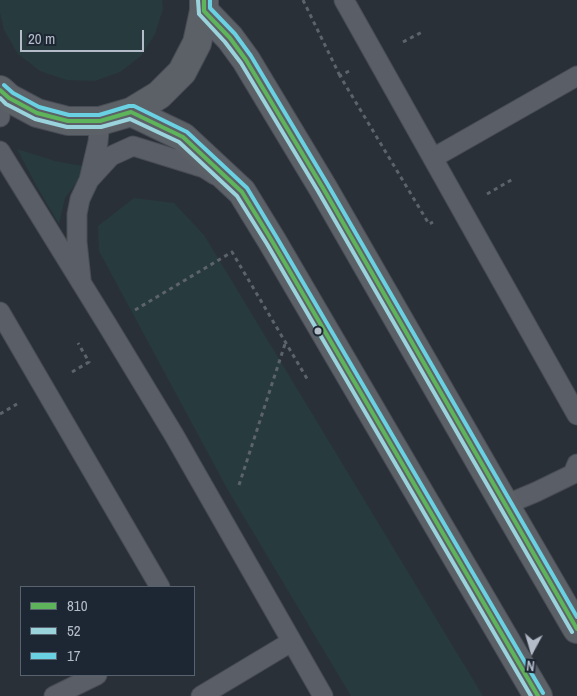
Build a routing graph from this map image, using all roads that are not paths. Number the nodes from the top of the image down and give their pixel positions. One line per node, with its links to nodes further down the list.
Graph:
1 (344, 0): 9 (lane)
2 (204, 6): 5 (main road); 16 (main road)
3 (577, 76): 9 (lane)
4 (3, 101): 6 (main road)
5 (131, 112): 6 (main road); 11 (main road)
6 (100, 121): 10 (lane)
7 (0, 136): 8 (lane)
8 (4, 157): 12 (lane)
9 (433, 158): 14 (lane)
10 (89, 180): 11 (lane); 12 (lane)
11 (242, 192): 24 (main road)
12 (81, 283): 19 (lane)
13 (0, 312): 17 (lane)
14 (577, 415)
15 (577, 464): 16 (lane)
16 (504, 505): 18 (main road)
17 (159, 586)
18 (577, 629)
19 (291, 642): 22 (lane); 23 (lane)
20 (95, 676): 21 (lane)
21 (54, 696)
22 (201, 696)
23 (323, 696)
24 (538, 696)

